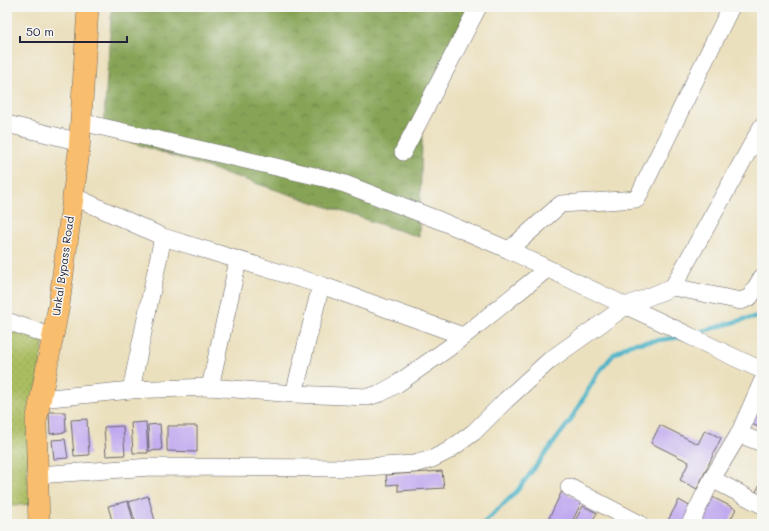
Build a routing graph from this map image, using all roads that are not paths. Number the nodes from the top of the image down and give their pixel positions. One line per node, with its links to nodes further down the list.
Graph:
1 (88, 7): 6 (main road, Unkal Bypass Road)
2 (478, 7): 7 (street)
3 (731, 7): 10 (street)
4 (7, 124): 6 (street)
5 (762, 126): 15 (street)
6 (80, 132): 8 (main road, Unkal Bypass Road); 10 (street)
7 (403, 152)
8 (73, 196): 9 (street); 19 (main road, Unkal Bypass Road)
9 (164, 237): 11 (street); 23 (street)
10 (509, 250): 12 (street)
11 (238, 260): 14 (street); 22 (street)
12 (547, 269): 16 (street); 18 (street)
13 (762, 277): 15 (street)
14 (321, 285): 18 (street); 24 (street)
15 (673, 287): 16 (street)
16 (626, 306): 20 (street); 28 (street)
17 (7, 321): 19 (street)
18 (463, 336): 24 (street)
19 (53, 337): 25 (main road, Unkal Bypass Road)
20 (762, 370)
21 (762, 382): 26 (street)
22 (210, 387): 23 (street); 24 (street)
23 (131, 390): 25 (street)
24 (294, 394)
25 (40, 399): 28 (main road, Unkal Bypass Road)
26 (739, 434): 27 (street); 29 (street)
27 (762, 443)
28 (38, 475): 32 (main road, Unkal Bypass Road)
29 (712, 479): 31 (street); 34 (street)
30 (569, 486): 33 (street)
31 (762, 505)
32 (40, 524)
33 (640, 524)
34 (690, 524)

